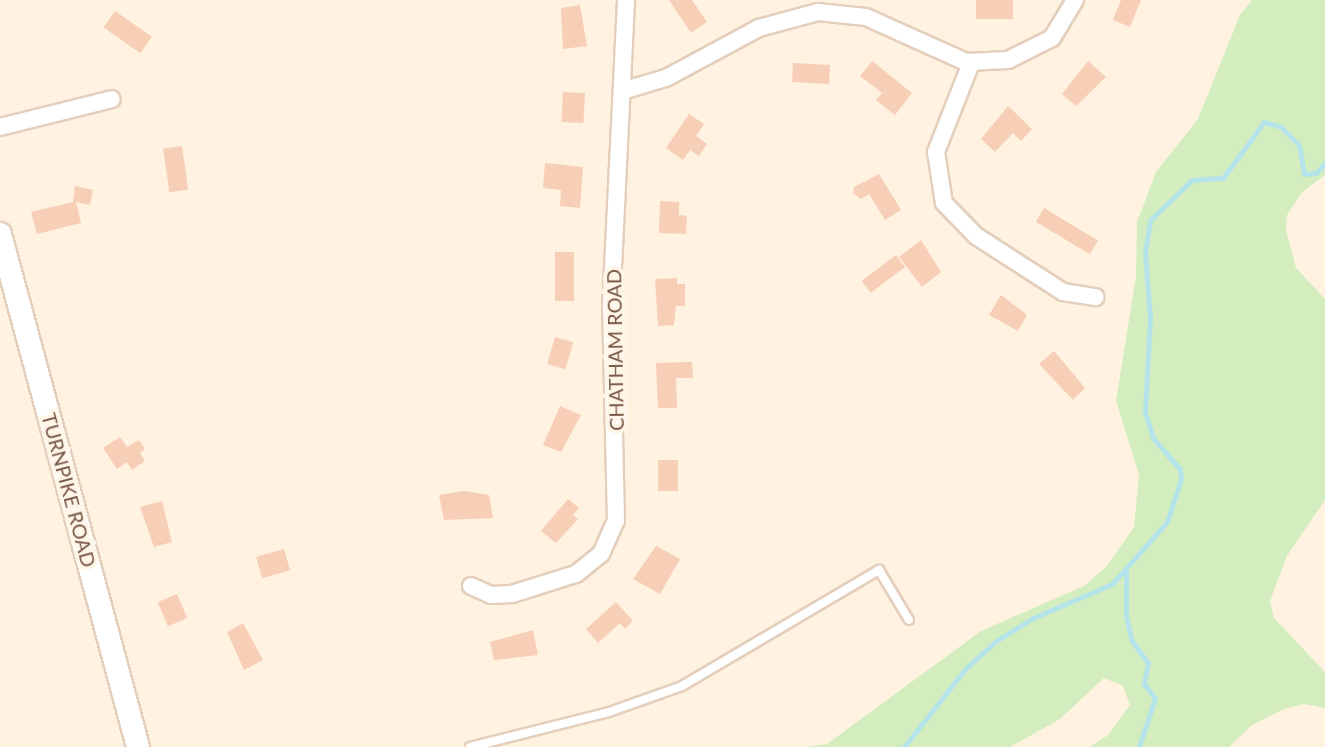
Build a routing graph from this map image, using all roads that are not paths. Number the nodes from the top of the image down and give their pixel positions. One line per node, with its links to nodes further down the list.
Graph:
1 (626, 0): 4 (street, CHATHAM ROAD)
2 (1075, 0): 3 (street)
3 (971, 63): 4 (street); 8 (street)
4 (622, 91): 9 (street, CHATHAM ROAD)
5 (112, 99): 6 (street)
6 (0, 127)
7 (0, 234): 11 (main road, TURNPIKE ROAD)
8 (1096, 297)
9 (471, 586)
10 (909, 620): 12 (lane)
11 (138, 747)
12 (470, 747)

